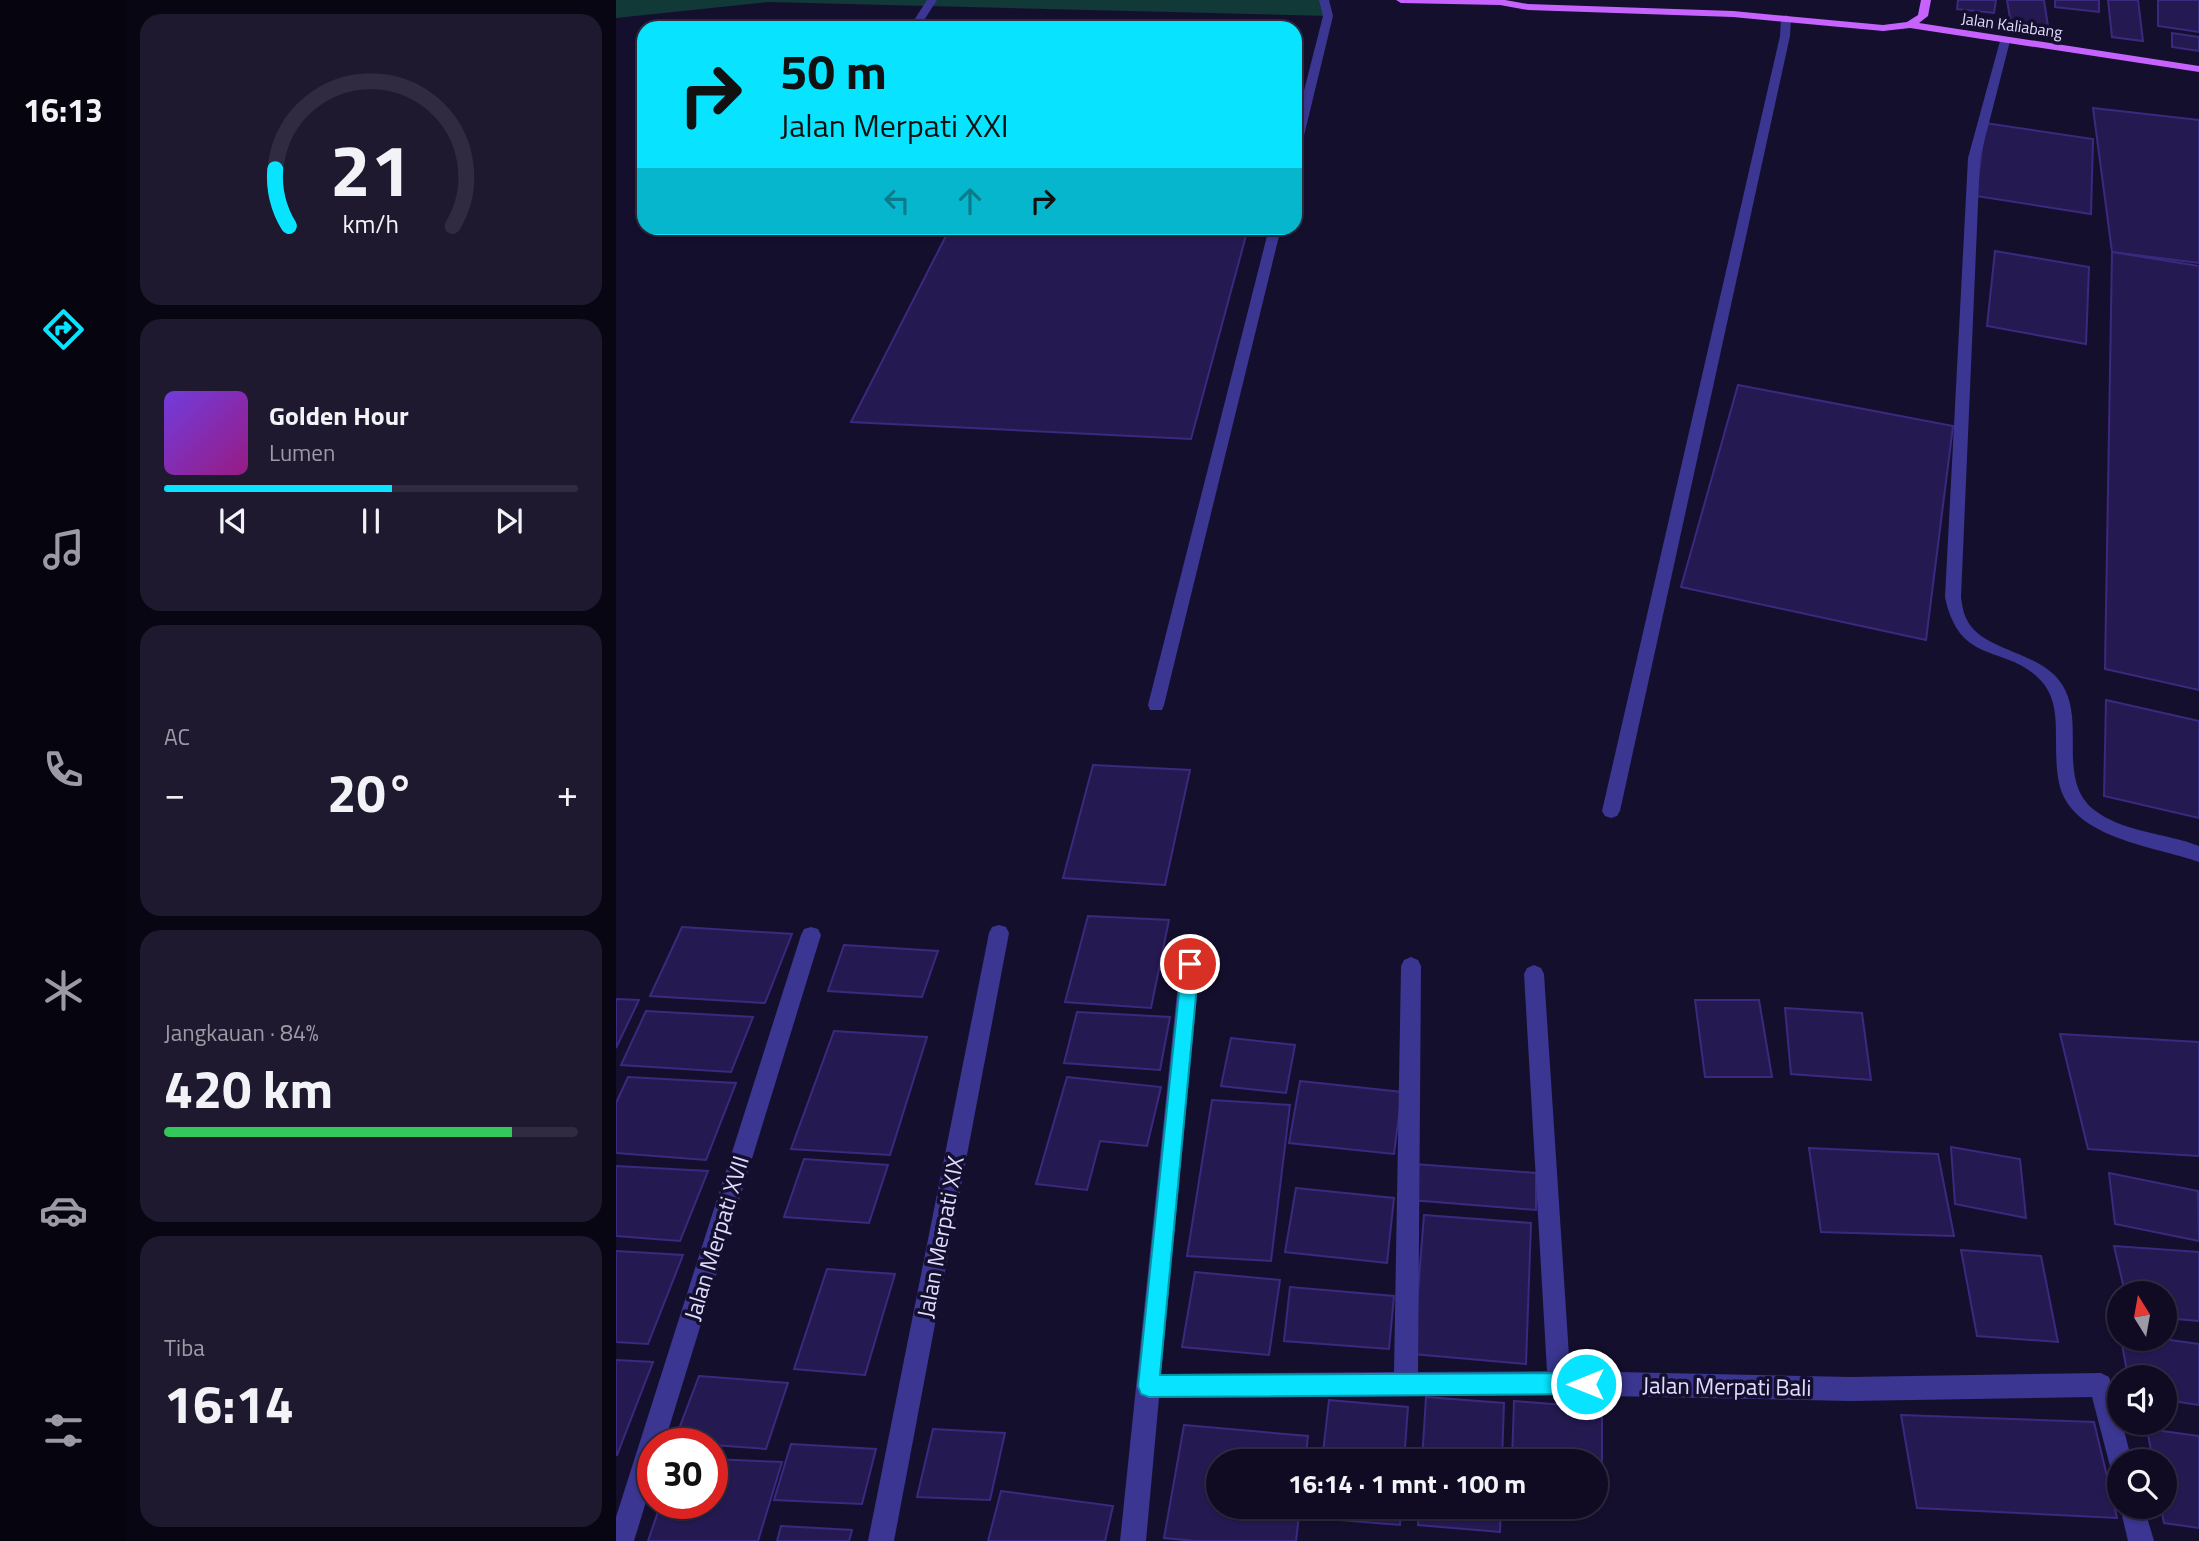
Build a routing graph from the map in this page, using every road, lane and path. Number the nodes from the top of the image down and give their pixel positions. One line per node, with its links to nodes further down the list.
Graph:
1 (932, 0): 6 (street)
2 (1324, 0): 10 (street)
3 (1401, 0): 5 (main road, Jalan Kaliabang)
4 (1926, 0): 7 (main road)
5 (1786, 18): 7 (main road, Jalan Kaliabang); 13 (street)
6 (918, 21)
7 (1910, 25): 8 (main road, Jalan Kaliabang)
8 (2006, 41): 9 (main road, Jalan Kaliabang); 14 (street)
9 (2199, 69)
10 (1302, 120)
11 (1273, 235): 12 (street)
12 (1156, 705)
13 (1611, 810)
14 (2199, 854)
15 (999, 933): 26 (street, Jalan Merpati XIX)
16 (811, 935): 25 (street, Jalan Merpati XVII)
17 (1190, 964): 21 (street)
18 (1412, 966): 22 (street)
19 (1534, 974): 20 (street)
20 (1559, 1383): 22 (street, Jalan Merpati Bali); 23 (street, Jalan Merpati Bali)
21 (1149, 1386): 22 (street, Jalan Merpati Bali); 27 (street)
22 (1406, 1386)
23 (2117, 1449)
24 (2135, 1519): 28 (street)
25 (621, 1541)
26 (881, 1541)
27 (1133, 1541)
28 (2141, 1541)

